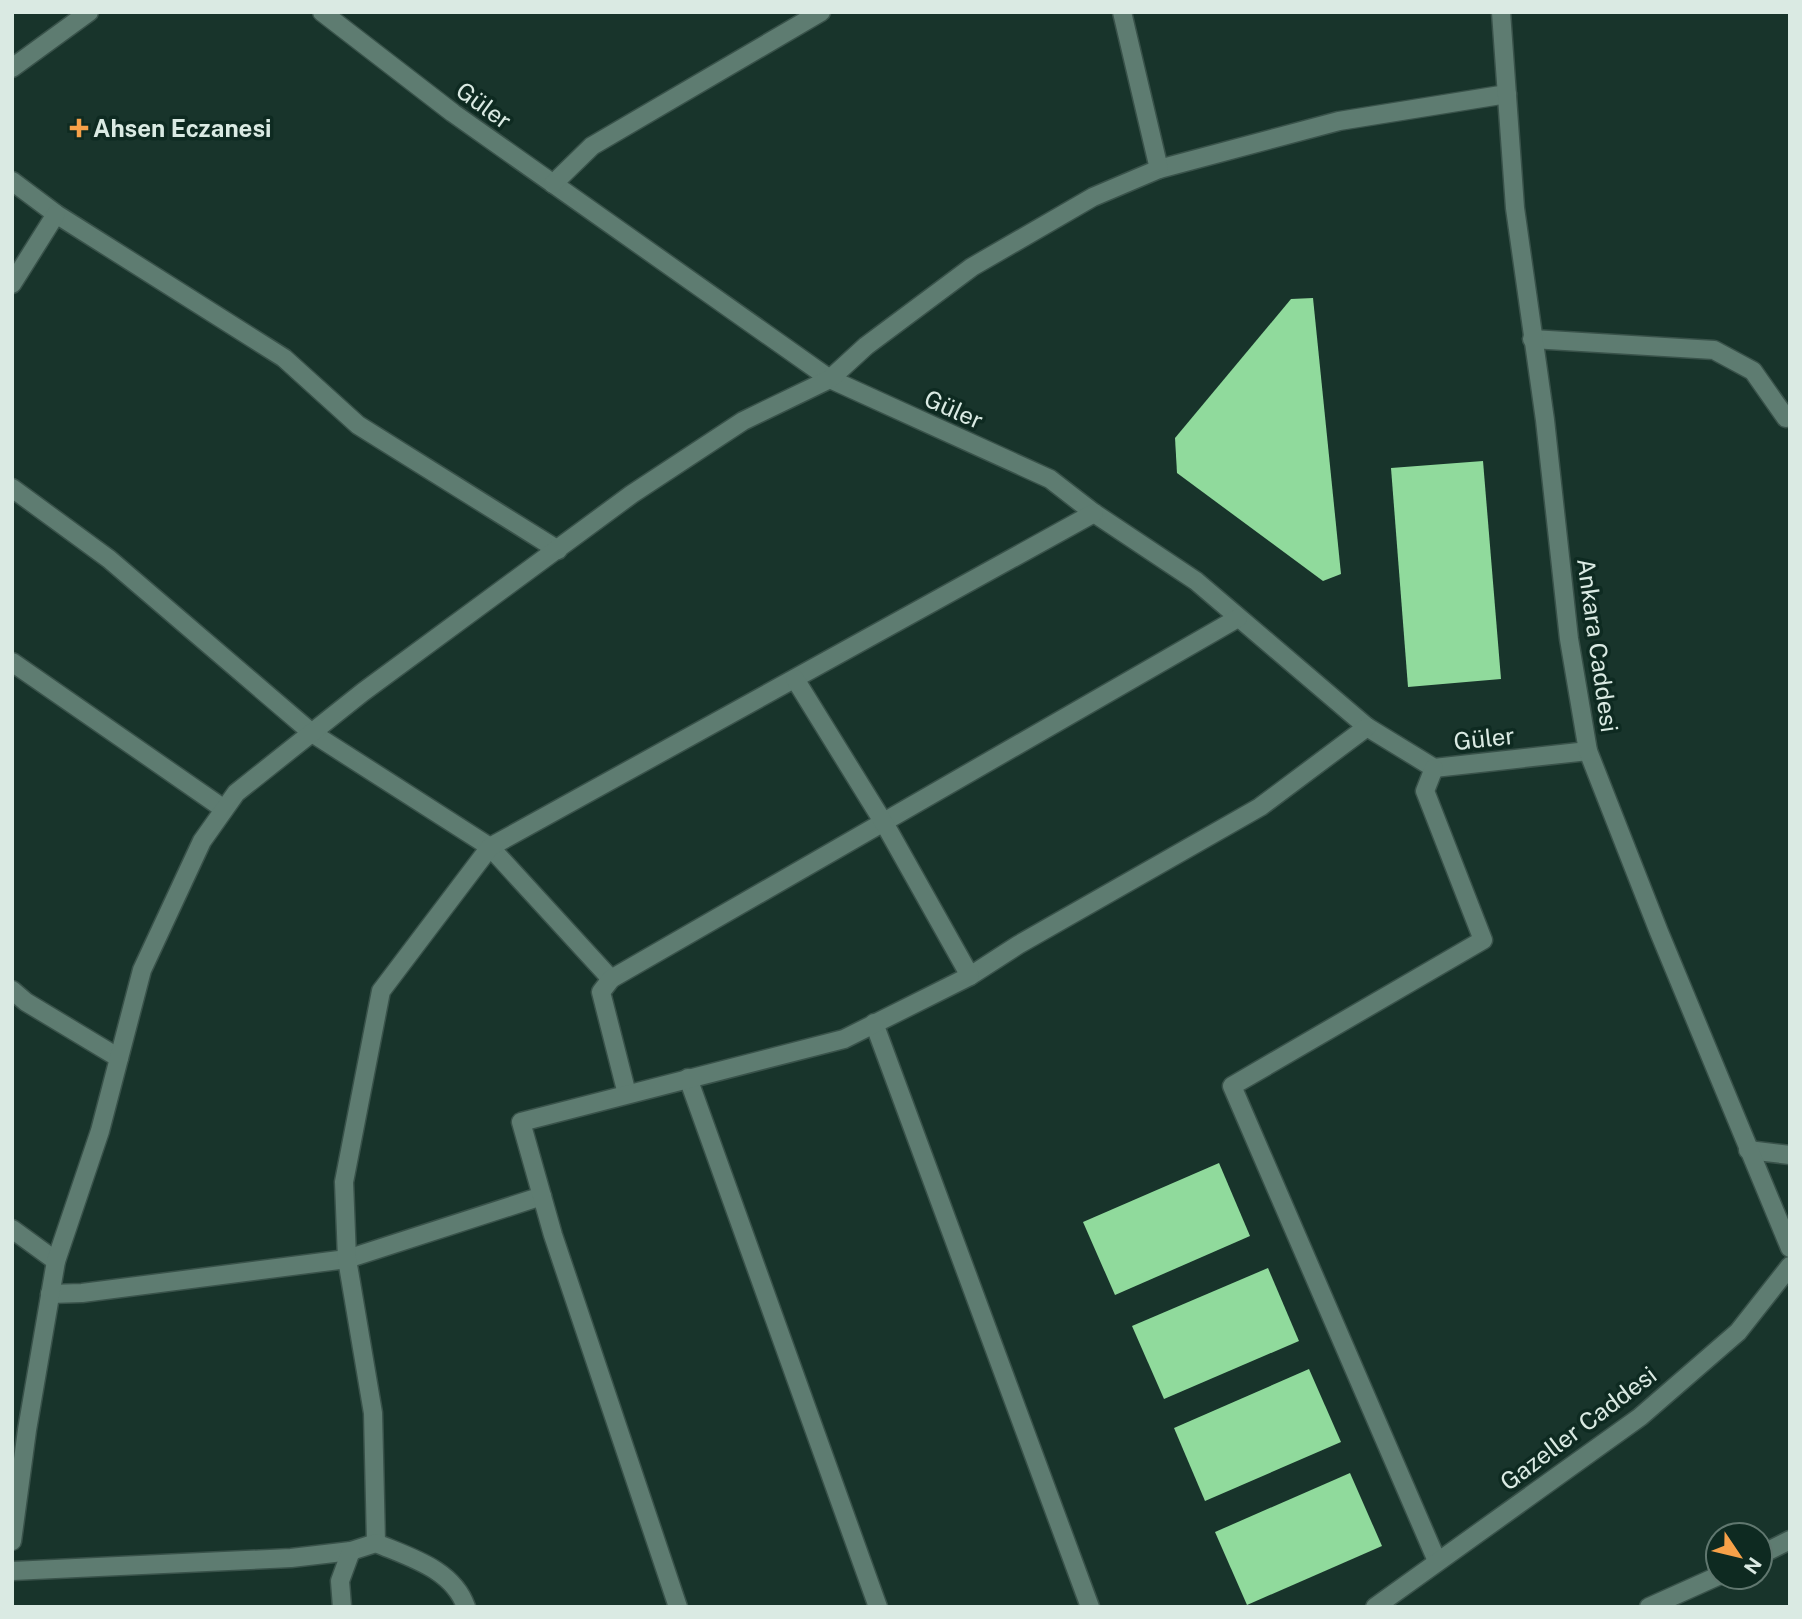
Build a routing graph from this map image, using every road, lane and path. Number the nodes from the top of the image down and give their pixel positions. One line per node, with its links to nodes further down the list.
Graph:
1 (89, 12): 6 (street)
2 (322, 12): 10 (street, Güler)
3 (821, 12): 10 (street)
4 (1122, 12): 8 (street)
5 (1501, 12): 7 (street, Ankara Caddesi)
6 (12, 68)
7 (1507, 94): 8 (street); 13 (street, Ankara Caddesi)
8 (1159, 169): 14 (street)
9 (12, 181): 11 (street)
10 (553, 184): 14 (street, Güler)
11 (56, 214): 12 (street); 18 (street)
12 (12, 284)
13 (1532, 339): 15 (street); 24 (street, Ankara Caddesi)
14 (830, 379): 17 (street, Güler); 18 (street)
15 (1786, 418)
16 (12, 488): 23 (street)
17 (1094, 513): 19 (street, Güler); 21 (street)
18 (558, 550): 23 (street)
19 (1238, 618): 22 (street, Güler); 27 (street)
20 (12, 662): 26 (street)
21 (795, 679): 27 (street); 28 (street)
22 (1367, 727): 25 (street, Güler); 29 (street)
23 (312, 733): 26 (street); 28 (street)
24 (1588, 751): 25 (street, Güler); 36 (street, Ankara Caddesi)
25 (1434, 768): 50 (street)
26 (224, 810): 33 (street)
27 (883, 821): 29 (street); 30 (street)
28 (490, 847): 30 (street); 41 (street)
29 (970, 976): 32 (street)
30 (611, 979): 35 (street)
31 (12, 990): 33 (street)
32 (874, 1023): 34 (street); 57 (street)
33 (119, 1058): 42 (street)
34 (688, 1078): 35 (street); 56 (street)
35 (627, 1094): 38 (street)
36 (1748, 1150): 37 (street); 40 (street, Ankara Caddesi)
37 (1790, 1155)
38 (542, 1196): 41 (street); 55 (street)
39 (12, 1229): 42 (street)
40 (1790, 1248)
41 (347, 1258): 44 (street); 47 (street)
42 (56, 1261): 44 (street)
43 (1790, 1266): 50 (street, Gazeller Caddesi)
44 (50, 1294): 46 (street)
45 (1790, 1540): 48 (street)
46 (12, 1541)
47 (376, 1543): 49 (street); 54 (street)
48 (1774, 1548)
49 (351, 1551): 51 (street); 53 (street)
50 (1437, 1561): 58 (street, Gazeller Caddesi)
51 (12, 1571)
52 (1704, 1582): 59 (street)
53 (342, 1607)
54 (466, 1607)
55 (678, 1607)
56 (878, 1607)
57 (1090, 1607)
58 (1375, 1607)
59 (1649, 1607)

